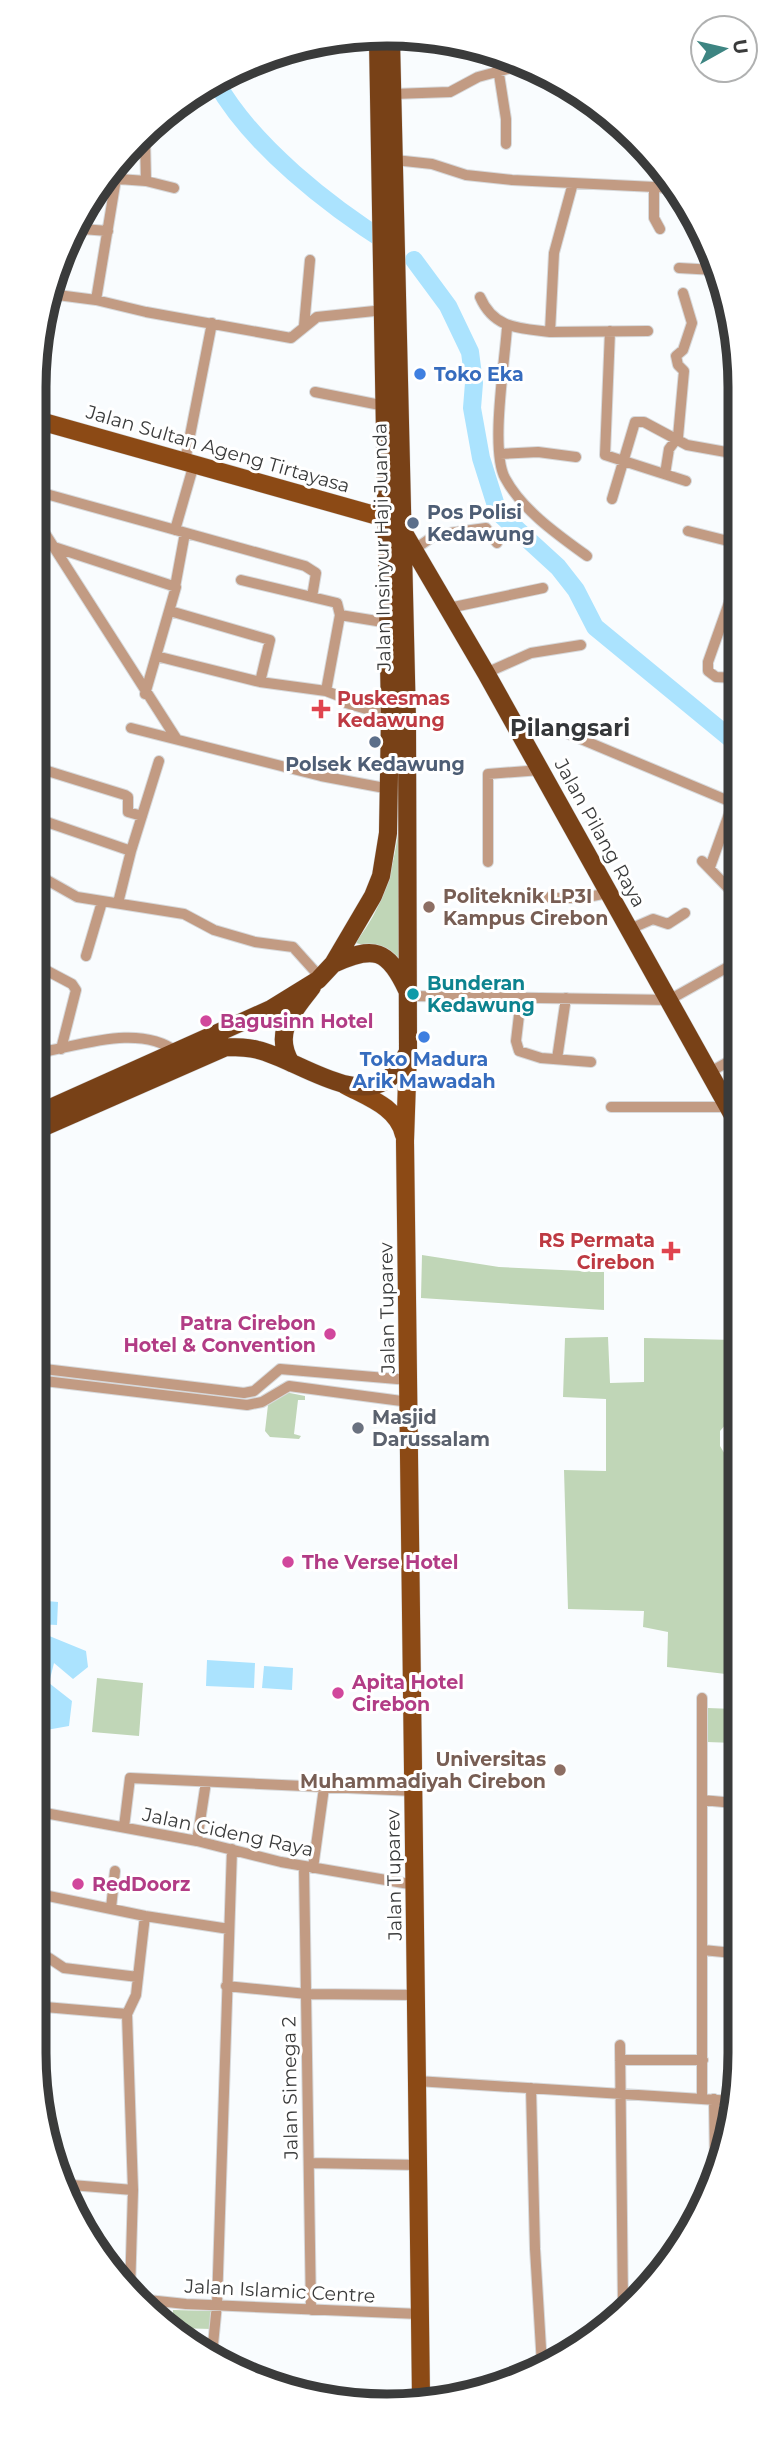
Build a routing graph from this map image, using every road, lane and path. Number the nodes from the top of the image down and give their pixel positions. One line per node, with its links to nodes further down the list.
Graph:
1 (378, 46): 17 (highway, Jalan Insinyur Haji Juanda)
2 (391, 46): 6 (highway, Jalan Insinyur Haji Juanda)
3 (498, 65): 5 (street)
4 (509, 68): 5 (street)
5 (499, 71): 6 (street); 7 (street)
6 (393, 94): 9 (highway, Jalan Insinyur Haji Juanda)
7 (506, 144)
8 (145, 145): 11 (street)
9 (395, 160): 12 (street); 17 (highway, Jalan Insinyur Haji Juanda)
10 (116, 178): 11 (street)
11 (146, 181): 16 (street)
12 (573, 183): 14 (street); 34 (street)
13 (111, 187): 20 (street)
14 (654, 187): 15 (street); 19 (street)
15 (663, 187)
16 (174, 188)
17 (389, 219): 28 (highway, Jalan Insinyur Haji Juanda); 35 (highway, Jalan Insinyur Haji Juanda)
18 (84, 229): 20 (street)
19 (660, 229)
20 (108, 231): 27 (street)
21 (310, 260): 30 (street)
22 (678, 268): 23 (street)
23 (707, 270)
24 (682, 293): 39 (street)
25 (58, 296): 27 (street)
26 (480, 297): 31 (street)
27 (96, 300): 29 (street)
28 (384, 310): 30 (street); 35 (highway, Jalan Insinyur Haji Juanda)
29 (212, 323): 30 (street); 44 (street)
30 (304, 326)
31 (507, 327): 34 (street); 41 (street)
32 (610, 331): 33 (street); 34 (street); 43 (street)
33 (648, 331)
34 (550, 332)
35 (391, 348): 37 (highway, Jalan Insinyur Haji Juanda); 56 (highway, Jalan Insinyur Haji Juanda)
36 (315, 392): 37 (street)
37 (385, 405): 49 (highway, Jalan Insinyur Haji Juanda)
38 (46, 423): 44 (main road, Jalan Sultan Ageng Tirtayasa)
39 (677, 440): 40 (street); 43 (street); 45 (street)
40 (726, 452)
41 (500, 454): 42 (street); 57 (street)
42 (576, 457)
43 (621, 461): 45 (street); 48 (street)
44 (190, 463): 49 (main road, Jalan Sultan Ageng Tirtayasa); 50 (street)
45 (665, 474): 46 (street)
46 (686, 481)
47 (46, 494): 50 (street)
48 (612, 499)
49 (385, 518): 58 (highway, Jalan Insinyur Haji Juanda)
50 (180, 531): 60 (street); 62 (street)
51 (688, 531): 53 (street)
52 (46, 535): 55 (street)
53 (728, 541)
54 (497, 543): 56 (street)
55 (54, 547): 60 (street); 74 (street)
56 (410, 554): 58 (highway); 63 (highway, Jalan Pilang Raya); 102 (highway, Jalan Insinyur Haji Juanda)
57 (587, 556)
58 (386, 557): 67 (highway, Jalan Insinyur Haji Juanda)
59 (241, 580): 62 (street)
60 (175, 587): 64 (street)
61 (544, 589): 63 (street)
62 (312, 597): 66 (street)
63 (449, 608): 70 (highway, Jalan Pilang Raya)
64 (170, 611): 69 (street); 72 (street)
65 (728, 613): 71 (street)
66 (340, 615): 67 (street); 73 (street)
67 (389, 623): 75 (highway, Jalan Insinyur Haji Juanda)
68 (581, 645): 70 (street)
69 (156, 656): 72 (street); 74 (street)
70 (486, 673): 77 (highway, Jalan Pilang Raya)
71 (728, 678)
72 (260, 682): 73 (street)
73 (326, 691): 75 (street)
74 (145, 694): 78 (street)
75 (390, 716): 82 (highway, Jalan Insinyur Haji Juanda)
76 (131, 728): 78 (street)
77 (521, 736): 81 (highway, Jalan Pilang Raya); 83 (street)
78 (176, 738): 82 (street)
79 (159, 761): 84 (street)
80 (46, 770): 84 (street)
81 (541, 770): 88 (street); 91 (highway, Jalan Pilang Raya)
82 (390, 789): 98 (highway, Jalan Insinyur Haji Juanda)
83 (728, 801)
84 (142, 816): 87 (street)
85 (728, 818): 90 (street)
86 (46, 822): 87 (street)
87 (131, 851): 94 (street)
88 (488, 862)
89 (46, 881): 93 (street)
90 (728, 887)
91 (610, 892): 92 (street); 96 (highway, Jalan Pilang Raya)
92 (515, 895)
93 (102, 902): 94 (street); 97 (street)
94 (118, 904): 101 (street)
95 (685, 914): 96 (street)
96 (630, 929): 105 (highway, Jalan Pilang Raya)
97 (86, 956)
98 (333, 964): 101 (highway); 102 (highway)
99 (728, 967): 105 (street)
100 (46, 970): 106 (street)
101 (319, 978): 108 (highway); 113 (highway)
102 (410, 996): 103 (street); 109 (highway, Jalan Insinyur Haji Juanda)
103 (520, 998): 104 (street); 110 (street)
104 (566, 998): 105 (street); 110 (street)
105 (669, 1000): 114 (highway, Jalan Pilang Raya)
106 (61, 1049): 107 (street); 108 (street)
107 (46, 1052)
108 (177, 1052): 116 (highway)
109 (408, 1052): 115 (highway); 122 (main road, Jalan Tuparev)
110 (557, 1059): 111 (street)
111 (591, 1062)
112 (728, 1062): 114 (street)
113 (291, 1063): 115 (highway); 116 (highway)
114 (710, 1072): 117 (highway, Jalan Pilang Raya)
115 (345, 1084): 122 (main road)
116 (102, 1093): 119 (highway); 121 (highway)
117 (728, 1106)
118 (611, 1107): 120 (street)
119 (46, 1111)
120 (728, 1113)
121 (46, 1125)
122 (405, 1141): 124 (main road, Jalan Tuparev)
123 (46, 1370): 126 (street)
124 (395, 1380): 127 (street); 128 (main road, Jalan Tuparev)
125 (46, 1381): 126 (street)
126 (149, 1387): 127 (street)
127 (164, 1389): 128 (street)
128 (395, 1400): 132 (main road, Jalan Tuparev)
129 (702, 1698): 133 (street)
130 (206, 1782): 131 (street); 136 (street); 137 (street)
131 (324, 1788): 132 (street); 139 (street, Jalan Simega 2)
132 (414, 1791): 141 (main road, Jalan Tuparev)
133 (702, 1800): 134 (street); 146 (street)
134 (728, 1802)
135 (46, 1813): 136 (street, Jalan Cideng Raya)
136 (124, 1827): 137 (street, Jalan Cideng Raya)
137 (197, 1841): 138 (street, Jalan Cideng Raya)
138 (232, 1849): 139 (street, Jalan Cideng Raya); 145 (street)
139 (309, 1868): 141 (street, Jalan Cideng Raya); 151 (street, Jalan Simega 2)
140 (115, 1871): 143 (street)
141 (415, 1885): 152 (main road, Jalan Tuparev)
142 (46, 1895): 143 (street)
143 (111, 1908): 144 (street)
144 (145, 1916): 145 (street); 149 (street)
145 (229, 1929): 150 (street)
146 (704, 1950): 147 (street); 157 (street)
147 (728, 1952)
148 (46, 1958): 149 (street)
149 (138, 1977): 154 (street)
150 (226, 1986): 151 (street); 171 (street)
151 (307, 1994): 152 (street); 164 (street, Jalan Simega 2)
152 (416, 1995): 158 (main road, Jalan Tuparev)
153 (46, 2007): 154 (street)
154 (127, 2014): 167 (street)
155 (620, 2045): 156 (street)
156 (620, 2060): 157 (street); 160 (street)
157 (703, 2060): 161 (street)
158 (417, 2081): 159 (street); 165 (main road, Jalan Tuparev)
159 (531, 2088): 160 (street); 175 (street)
160 (620, 2094): 161 (street); 169 (street)
161 (708, 2099): 162 (street); 163 (street)
162 (724, 2100)
163 (713, 2149)
164 (309, 2164): 165 (street); 172 (street, Jalan Simega 2)
165 (418, 2165): 173 (main road, Jalan Tuparev)
166 (72, 2185): 167 (street)
167 (133, 2190): 168 (street)
168 (130, 2277)
169 (623, 2299)
170 (152, 2300): 171 (street, Jalan Islamic Centre)
171 (217, 2304): 172 (street, Jalan Islamic Centre); 174 (street)
172 (310, 2310): 173 (street, Jalan Islamic Centre)
173 (419, 2315): 176 (main road, Jalan Tuparev)
174 (213, 2346)
175 (541, 2356)
176 (421, 2392)

